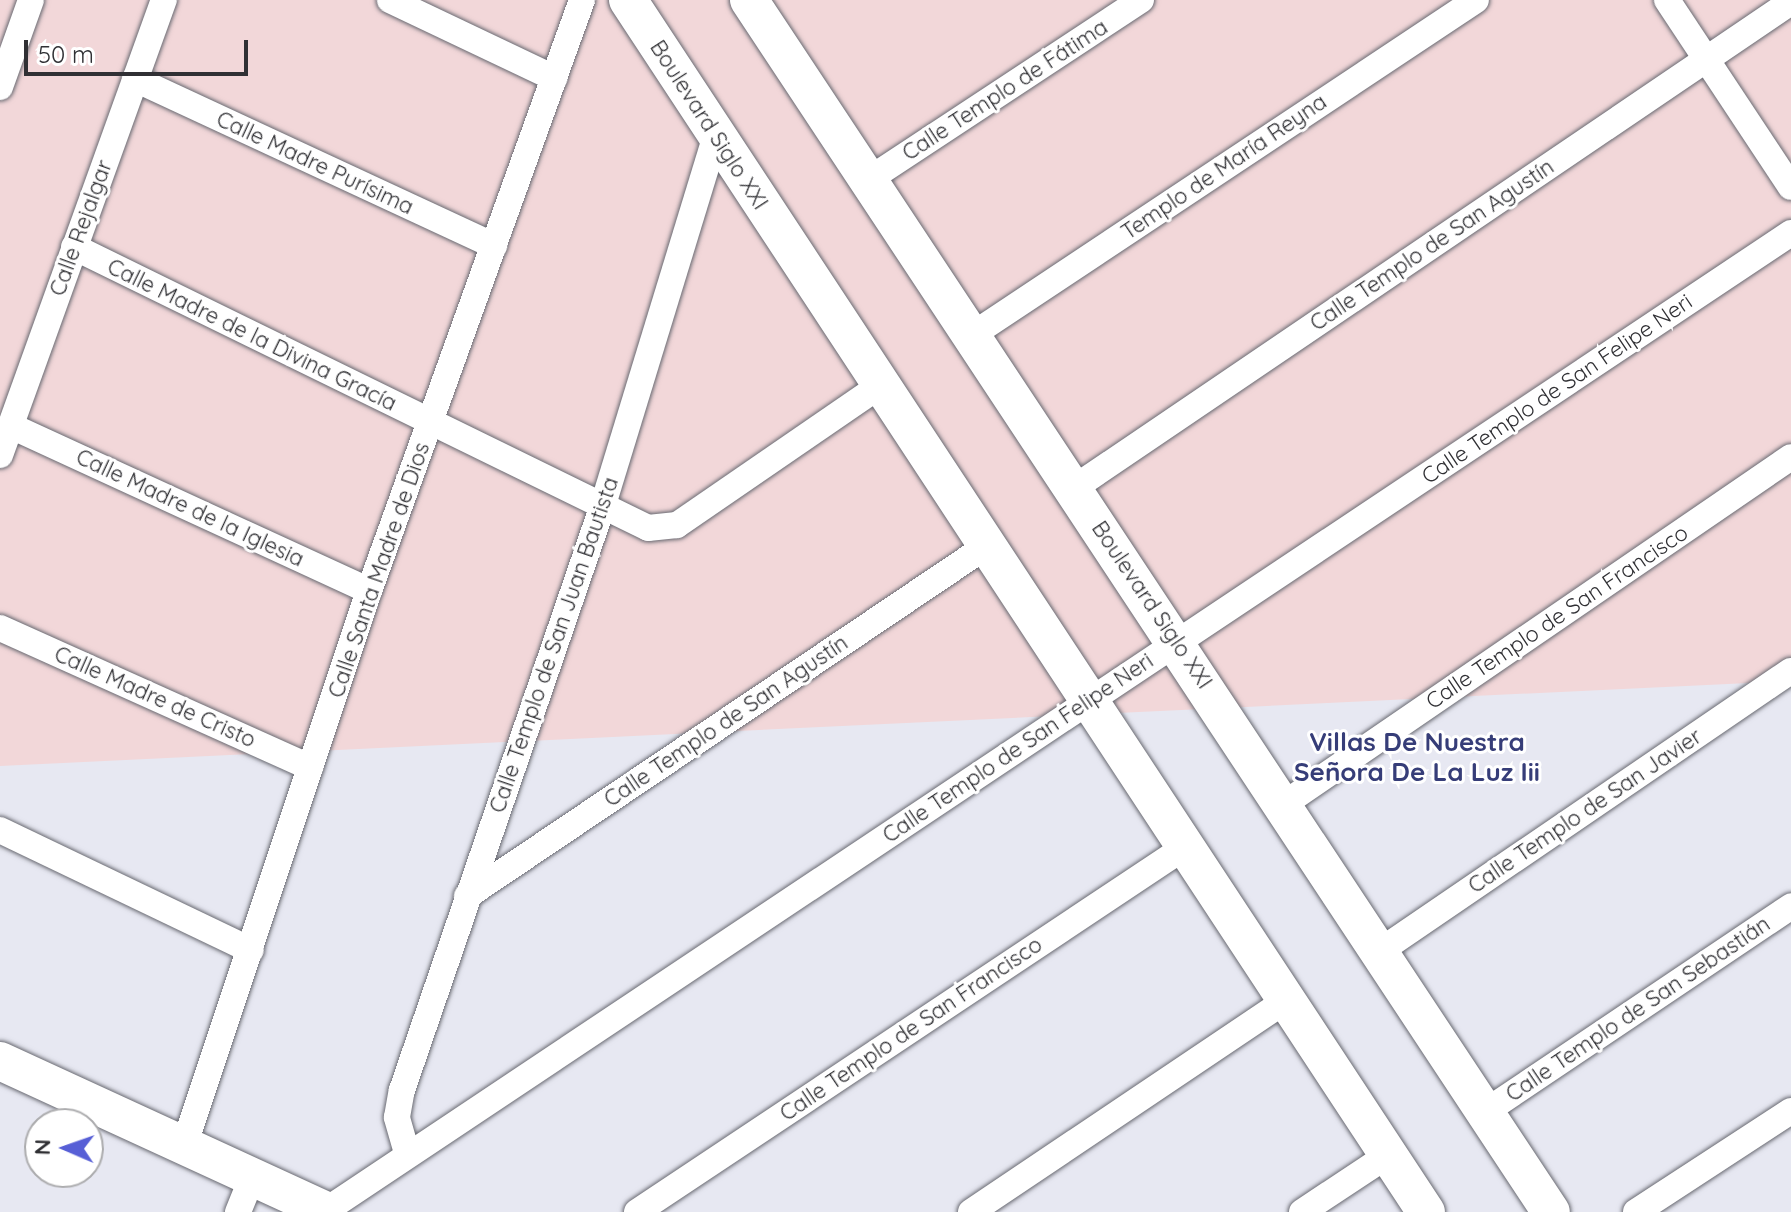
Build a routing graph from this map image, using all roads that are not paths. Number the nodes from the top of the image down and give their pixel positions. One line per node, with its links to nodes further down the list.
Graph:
1 (31, 0): 11 (street)
2 (164, 0): 14 (street, Calle Rejalgar)
3 (390, 0): 13 (street)
4 (582, 0): 13 (street, Calle Santa Madre de Dios)
5 (628, 0): 16 (street, Boulevard Siglo XXI)
6 (1141, 0): 17 (street, Calle Templo de Fátima)
7 (1476, 0): 22 (street, Templo de María Reyna)
8 (1667, 0): 12 (street)
9 (1791, 2): 12 (street, Calle Templo de San Agustín)
10 (762, 7): 17 (street, Boulevard Siglo XXI)
11 (9, 32): 15 (street)
12 (1706, 59): 18 (street); 28 (street, Calle Templo de San Agustín)
13 (554, 78): 20 (street, Calle Santa Madre de Dios)
14 (135, 79): 20 (street, Calle Madre Purísima); 21 (street, Calle Rejalgar)
15 (0, 87)
16 (716, 135): 23 (street, Boulevard Siglo XXI); 29 (street, Calle Templo de San Juan Bautista)
17 (868, 180): 22 (street, Boulevard Siglo XXI)
18 (1791, 187)
19 (1791, 233): 33 (street, Calle Templo de San Felipe Neri)
20 (494, 246): 24 (street, Calle Santa Madre de Dios)
21 (74, 247): 24 (street, Calle Madre de la Divina Gracía); 25 (street, Calle Rejalgar)
22 (972, 335): 28 (street, Boulevard Siglo XXI)
23 (878, 387): 29 (street); 30 (street, Boulevard Siglo XXI)
24 (431, 423): 29 (street, Calle Madre de la Divina Gracía); 31 (street, Calle Santa Madre de Dios)
25 (11, 426): 26 (street, Calle Rejalgar); 31 (street, Calle Madre de la Iglesia)
26 (0, 455)
27 (1791, 457): 37 (street, Calle Templo de San Francisco)
28 (1074, 488): 33 (street, Boulevard Siglo XXI)
29 (602, 508): 40 (street, Calle Templo de San Juan Bautista)
30 (985, 547): 35 (street, Boulevard Siglo XXI); 40 (street, Calle Templo de San Agustín)
31 (369, 591): 36 (street, Calle Santa Madre de Dios)
32 (0, 628): 36 (street, Calle Madre de Cristo)
33 (1178, 642): 35 (street, Calle Templo de San Felipe Neri); 37 (street, Boulevard Siglo XXI)
34 (1791, 671): 43 (street, Calle Templo de San Javier)
35 (1088, 702): 39 (street, Boulevard Siglo XXI); 49 (street, Calle Templo de San Felipe Neri)
36 (310, 767): 42 (street, Calle Santa Madre de Dios)
37 (1284, 804): 43 (street, Boulevard Siglo XXI)
38 (0, 830): 42 (street)
39 (1185, 847): 44 (street, Boulevard Siglo XXI); 54 (street, Calle Templo de San Francisco)
40 (467, 896): 49 (street, Calle Templo de San Juan Bautista)
41 (1791, 906): 47 (street, Calle Templo de San Sebastián)
42 (251, 950): 48 (street, Calle Santa Madre de Dios)
43 (1380, 951): 47 (street, Boulevard Siglo XXI)
44 (1287, 1000): 50 (street, Boulevard Siglo XXI); 55 (street)
45 (0, 1061): 48 (street)
46 (1791, 1111): 59 (street)
47 (1485, 1112): 58 (street, Boulevard Siglo XXI)
48 (185, 1143): 51 (street)
49 (407, 1153): 52 (street, Calle Templo de San Felipe Neri)
50 (1388, 1155): 56 (street); 57 (street, Boulevard Siglo XXI)
51 (252, 1177): 52 (street); 53 (street)
52 (326, 1211)
53 (238, 1212)
54 (637, 1212)
55 (971, 1212)
56 (1302, 1212)
57 (1426, 1212)
58 (1551, 1212)
59 (1636, 1212)

